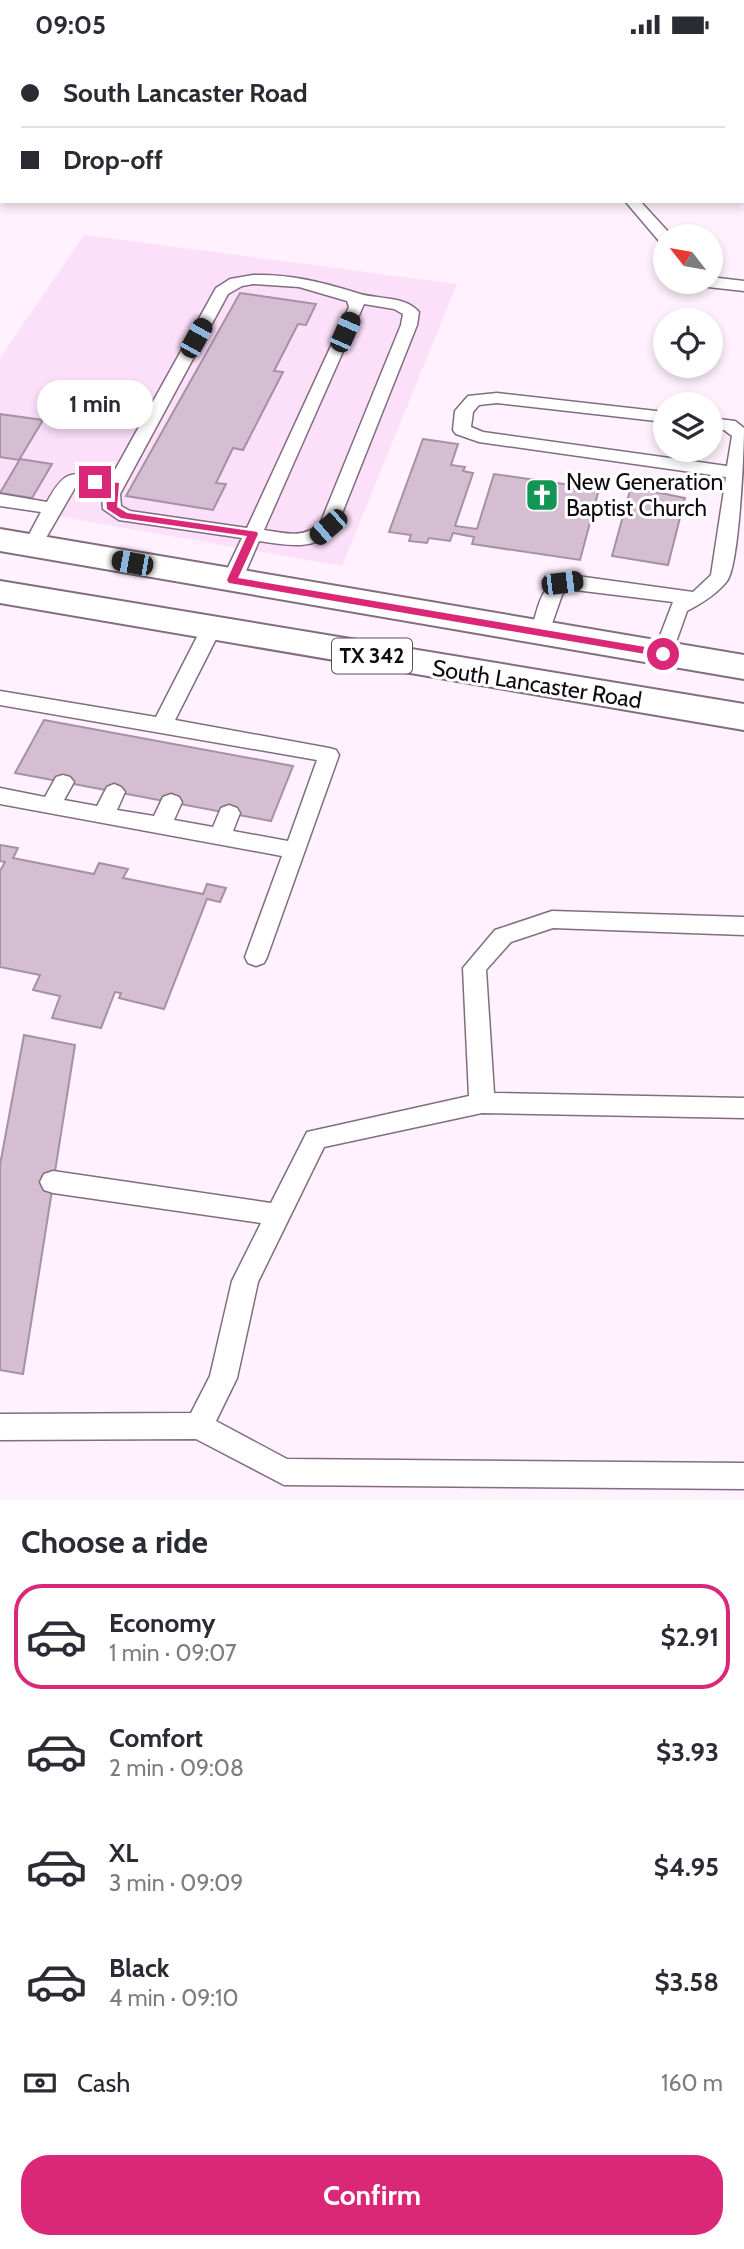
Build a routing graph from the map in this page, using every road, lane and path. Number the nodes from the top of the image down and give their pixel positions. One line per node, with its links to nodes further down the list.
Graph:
1 (634, 203): 2 (lane)
2 (653, 225)
3 (723, 284): 4 (lane)
4 (744, 286)
5 (354, 298): 11 (lane); 14 (lane); 14 (lane)
6 (653, 416): 8 (lane)
7 (723, 424): 10 (lane)
8 (653, 462)
9 (656, 462): 10 (lane)
10 (734, 473): 18 (lane)
11 (115, 485): 13 (lane); 14 (lane)
12 (0, 500): 13 (lane)
13 (52, 508): 15 (lane)
14 (253, 534): 16 (lane)
15 (16, 543): 16 (main road, TX 342)
16 (232, 580): 20 (main road, TX 342)
17 (0, 592): 19 (main road, South Lancaster Road / TX 342)
18 (694, 599): 20 (lane); 21 (lane)
19 (211, 629): 24 (main road, South Lancaster Road / TX 342); 25 (lane)
20 (540, 633): 21 (main road, TX 342)
21 (663, 654): 22 (main road, TX 342)
22 (744, 667)
23 (0, 698): 25 (lane)
24 (744, 717)
25 (150, 728): 35 (lane)
26 (63, 782): 30 (lane)
27 (114, 792): 32 (lane)
28 (0, 796): 30 (lane)
29 (171, 802): 33 (lane)
30 (51, 805): 32 (lane)
31 (229, 813): 34 (lane)
32 (104, 815): 33 (lane)
33 (161, 825): 34 (lane)
34 (220, 836): 35 (lane)
35 (295, 849): 37 (lane)
36 (744, 926): 38 (lane)
37 (256, 957)
38 (482, 1103): 39 (lane); 41 (lane)
39 (744, 1108)
40 (53, 1182): 41 (lane)
41 (278, 1215): 42 (lane)
42 (199, 1426): 43 (lane); 44 (lane)
43 (0, 1427)
44 (744, 1476)

